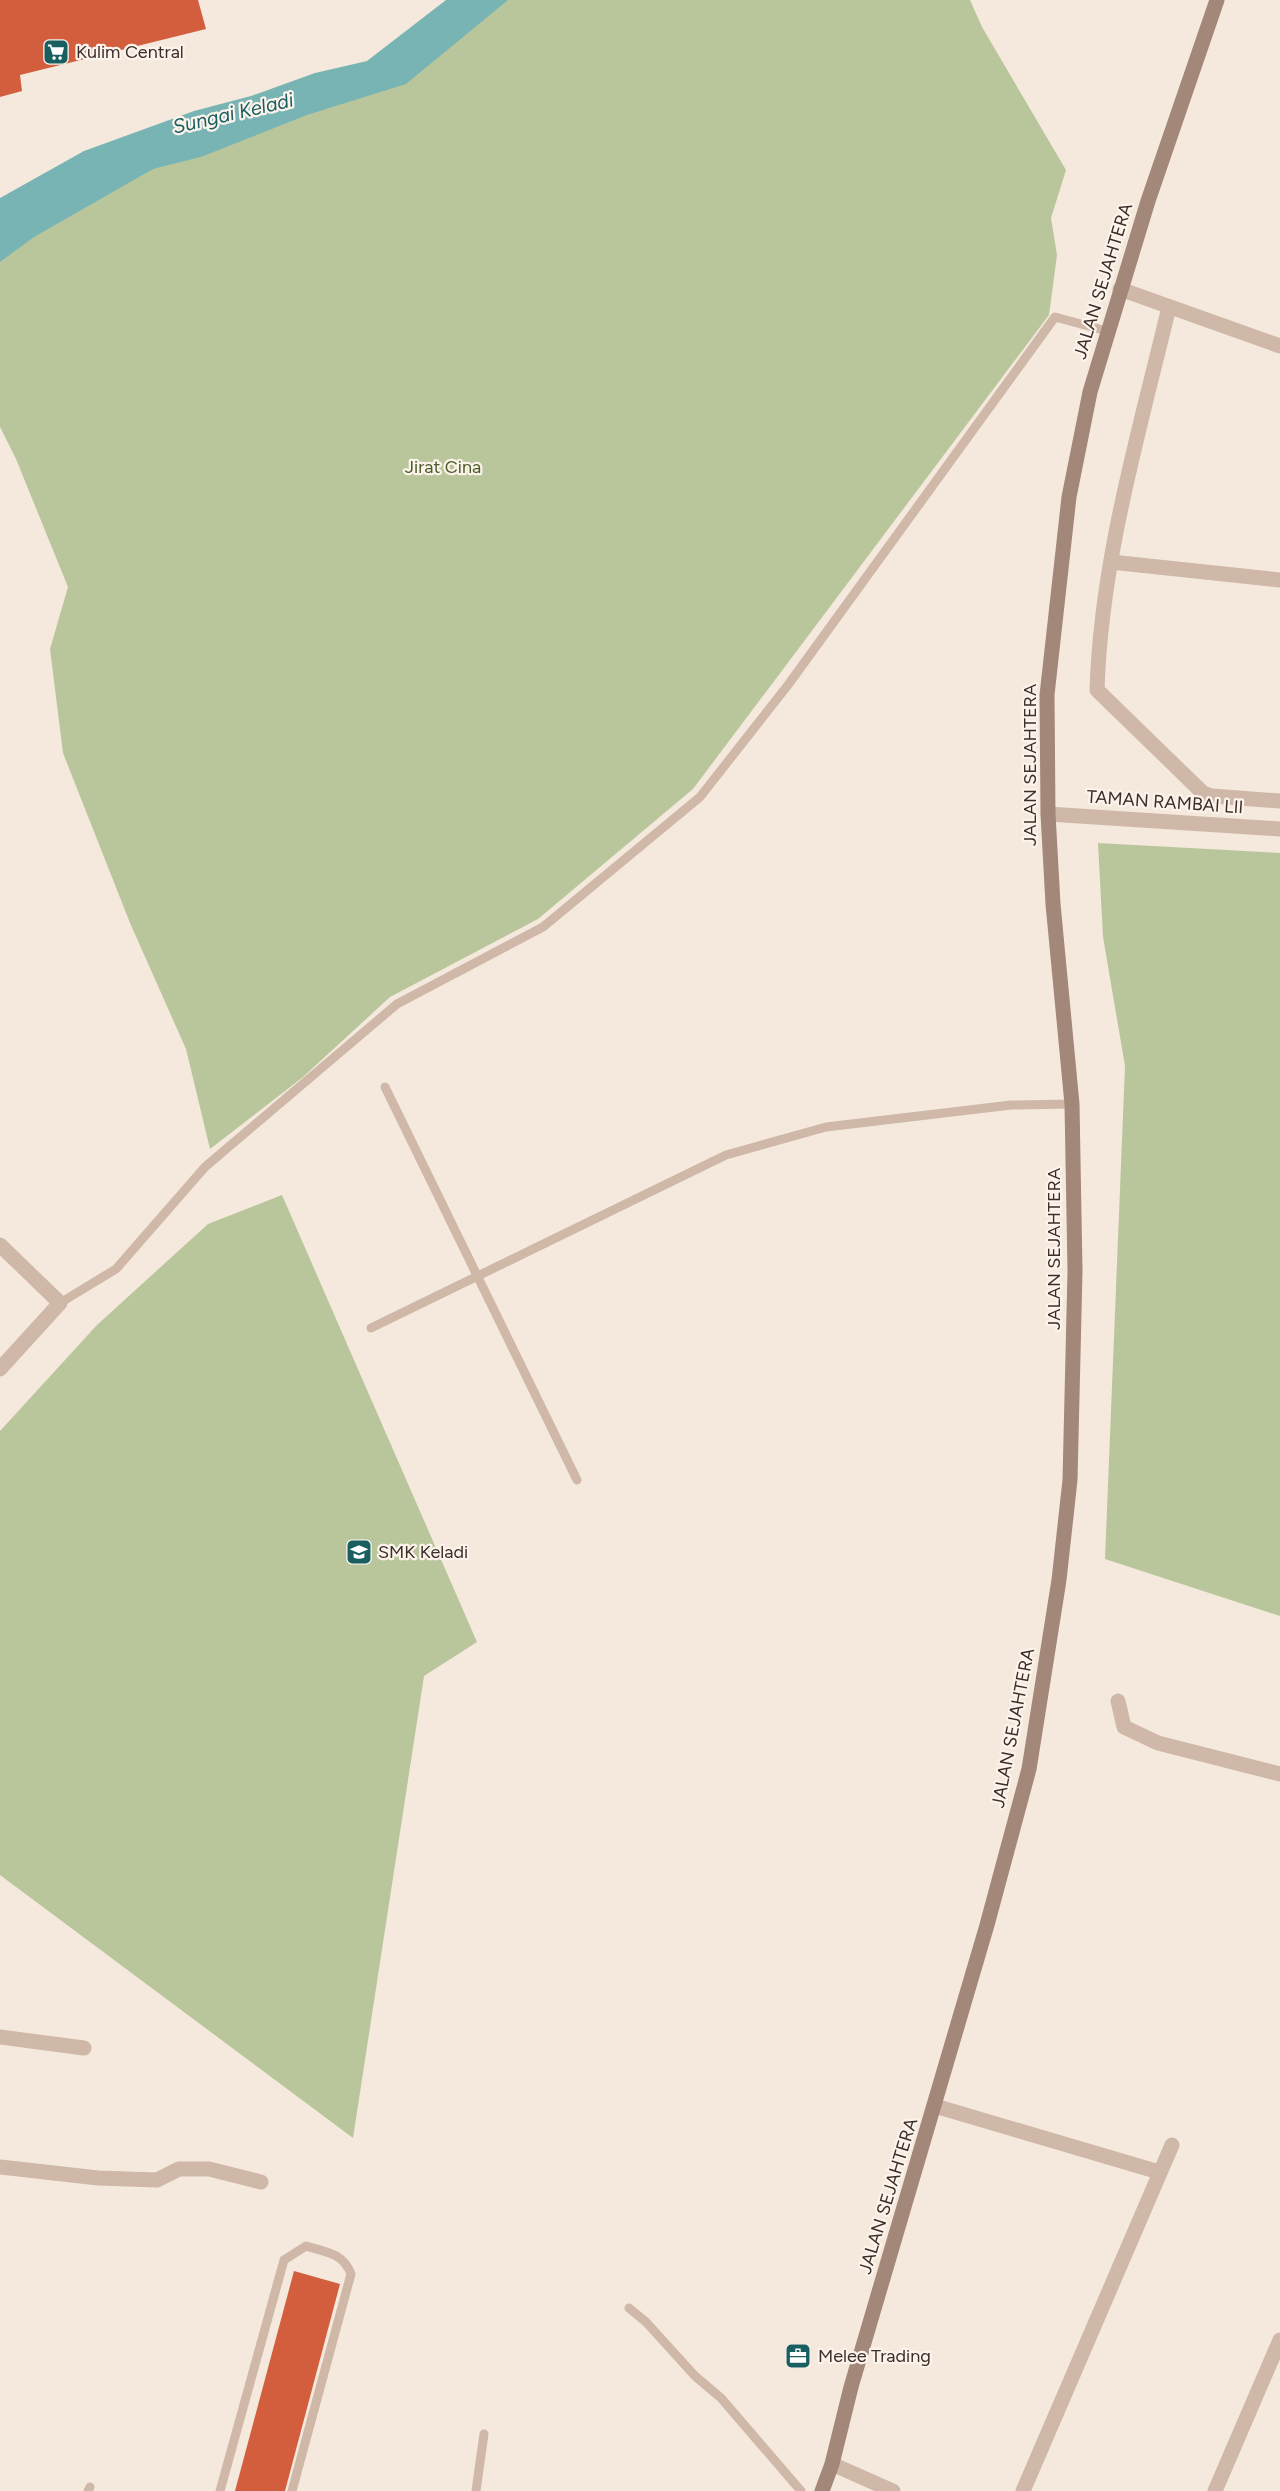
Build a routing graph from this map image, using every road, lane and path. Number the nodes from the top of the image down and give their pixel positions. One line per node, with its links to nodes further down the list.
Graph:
1 (1217, 0): 2 (street, JALAN SEJAHTERA)
2 (1120, 290): 3 (street); 4 (street, JALAN SEJAHTERA)
3 (1169, 307): 5 (street); 6 (street)
4 (1107, 331): 9 (street, JALAN SEJAHTERA); 15 (lane)
5 (1280, 346)
6 (1111, 562): 7 (street); 8 (street)
7 (1280, 580)
8 (1280, 801)
9 (1048, 814): 10 (street, TAMAN RAMBAI LII); 12 (street, JALAN SEJAHTERA)
10 (1280, 830)
11 (385, 1087): 14 (lane)
12 (1072, 1104): 14 (lane); 23 (street, JALAN SEJAHTERA)
13 (0, 1245): 15 (street)
14 (477, 1276): 16 (lane); 18 (lane)
15 (60, 1303): 17 (street)
16 (371, 1328)
17 (0, 1369)
18 (577, 1480)
19 (1118, 1701): 20 (street)
20 (1280, 1774)
21 (0, 2037): 22 (street)
22 (84, 2049)
23 (935, 2106): 26 (street); 31 (street, JALAN SEJAHTERA)
24 (1172, 2145): 26 (street)
25 (0, 2167): 27 (street)
26 (1159, 2172): 38 (street)
27 (261, 2182)
28 (629, 2308): 35 (lane)
29 (1280, 2340): 39 (street)
30 (484, 2434): 34 (lane)
31 (832, 2464): 36 (street, JALAN SEJAHTERA); 37 (street)
32 (220, 2491): 33 (lane)
33 (292, 2491)
34 (476, 2491)
35 (801, 2491)
36 (822, 2491)
37 (893, 2491)
38 (1023, 2491)
39 (1215, 2491)

